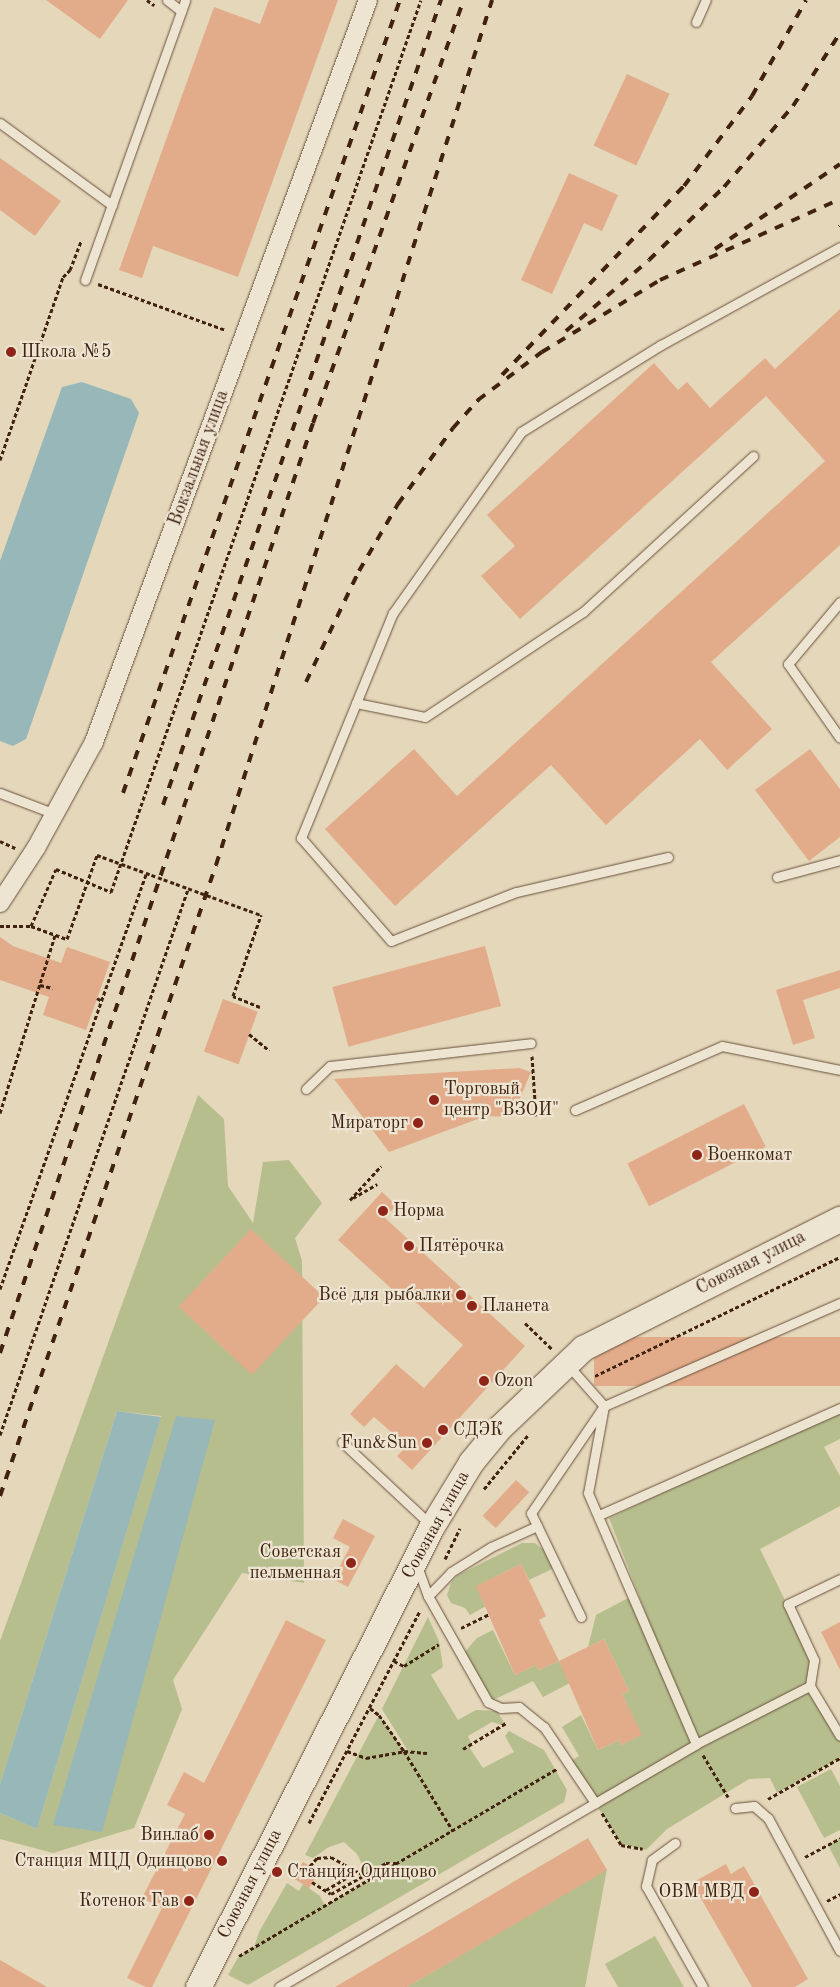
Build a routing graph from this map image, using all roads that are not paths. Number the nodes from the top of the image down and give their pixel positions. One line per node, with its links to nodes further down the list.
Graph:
1 (166, 0): 5 (lane)
2 (185, 0): 5 (lane)
3 (368, 0): 16 (street, Вокзальная улица)
4 (706, 0): 6 (lane)
5 (181, 11): 8 (lane)
6 (696, 22)
7 (0, 123): 8 (lane)
8 (112, 205): 10 (lane)
9 (840, 246): 13 (lane)
10 (85, 280)
11 (753, 456): 13 (lane)
12 (840, 602): 14 (lane)
13 (356, 703): 17 (lane)
14 (840, 738)
15 (0, 793): 16 (lane)
16 (55, 814): 20 (street, Вокзальная улица)
17 (668, 857)
18 (840, 860): 19 (lane)
19 (777, 877)
20 (2, 898)
21 (532, 1043): 23 (lane)
22 (840, 1070): 24 (lane)
23 (306, 1089)
24 (575, 1110)
25 (840, 1218): 27 (street, Союзная улица)
26 (840, 1303): 28 (lane)
27 (559, 1355): 28 (lane); 32 (street, Союзная улица)
28 (604, 1406): 31 (lane); 33 (lane)
29 (840, 1408): 31 (lane)
30 (342, 1442): 32 (lane)
31 (599, 1515): 40 (lane)
32 (432, 1526): 34 (street, Союзная улица)
33 (537, 1526): 36 (lane); 37 (lane)
34 (415, 1559): 36 (lane); 45 (street, Союзная улица)
35 (840, 1579): 38 (lane)
36 (428, 1596): 41 (lane)
37 (581, 1617)
38 (810, 1686): 39 (lane); 40 (lane)
39 (840, 1736)
40 (696, 1744): 41 (lane)
41 (595, 1803): 46 (lane)
42 (735, 1808): 44 (lane)
43 (675, 1844): 47 (lane)
44 (840, 1951)
45 (198, 1987)
46 (280, 1987)
47 (703, 1987)

